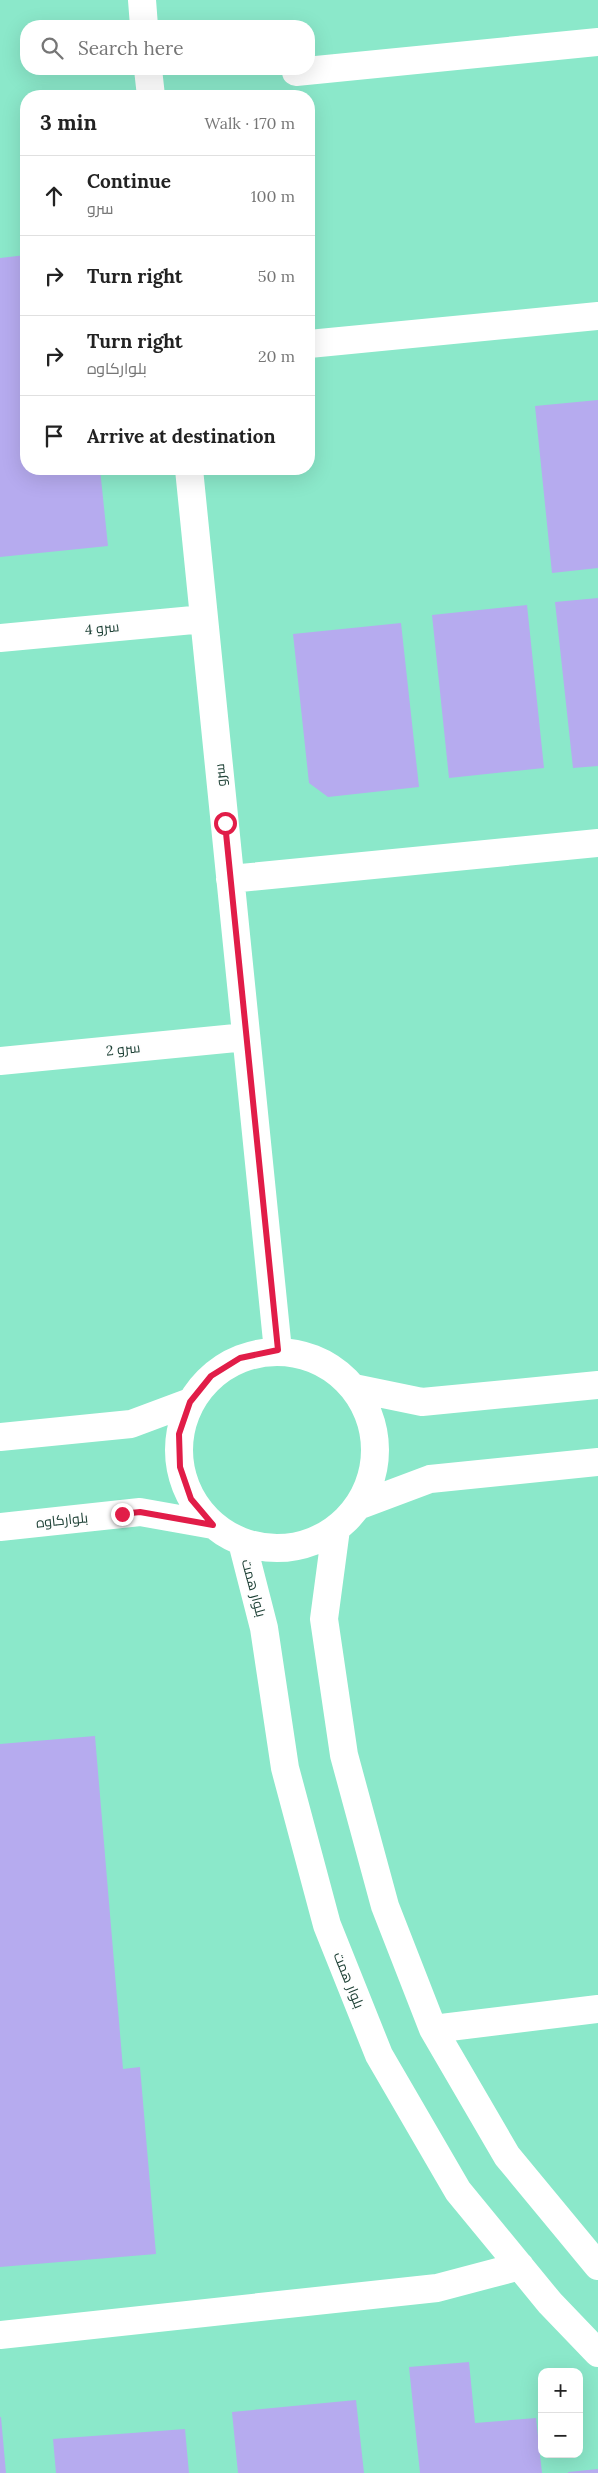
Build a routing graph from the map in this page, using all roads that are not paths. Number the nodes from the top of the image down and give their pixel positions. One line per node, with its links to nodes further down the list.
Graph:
1 (142, 0): 2 (street)
2 (144, 20)
3 (598, 42): 4 (street)
4 (315, 70)
5 (149, 75): 6 (street)
6 (150, 90)
7 (598, 316): 8 (street)
8 (315, 343)
9 (190, 475): 10 (street, سرو)
10 (204, 618): 11 (street, سرو 4); 13 (street, سرو)
11 (0, 638)
12 (598, 843): 13 (street)
13 (230, 879): 14 (street, سرو)
14 (246, 1037): 15 (street, سرو 2); 16 (street, سرو)
15 (0, 1061)
16 (278, 1350): 18 (street); 19 (street)
17 (598, 1385): 18 (street)
18 (354, 1388): 22 (street)
19 (190, 1402): 20 (street); 23 (street)
20 (0, 1438)
21 (598, 1462): 22 (street)
22 (358, 1506): 25 (street)
23 (213, 1525): 24 (street, بلوارکاوه); 26 (street)
24 (0, 1527)
25 (336, 1529): 26 (street); 28 (street)
26 (242, 1542): 29 (street, بلوار همت)
27 (598, 2009): 28 (street)
28 (433, 2028): 30 (street)
29 (520, 2266): 31 (street); 32 (street, بلوار همت)
30 (598, 2266)
31 (0, 2335)
32 (598, 2352)

